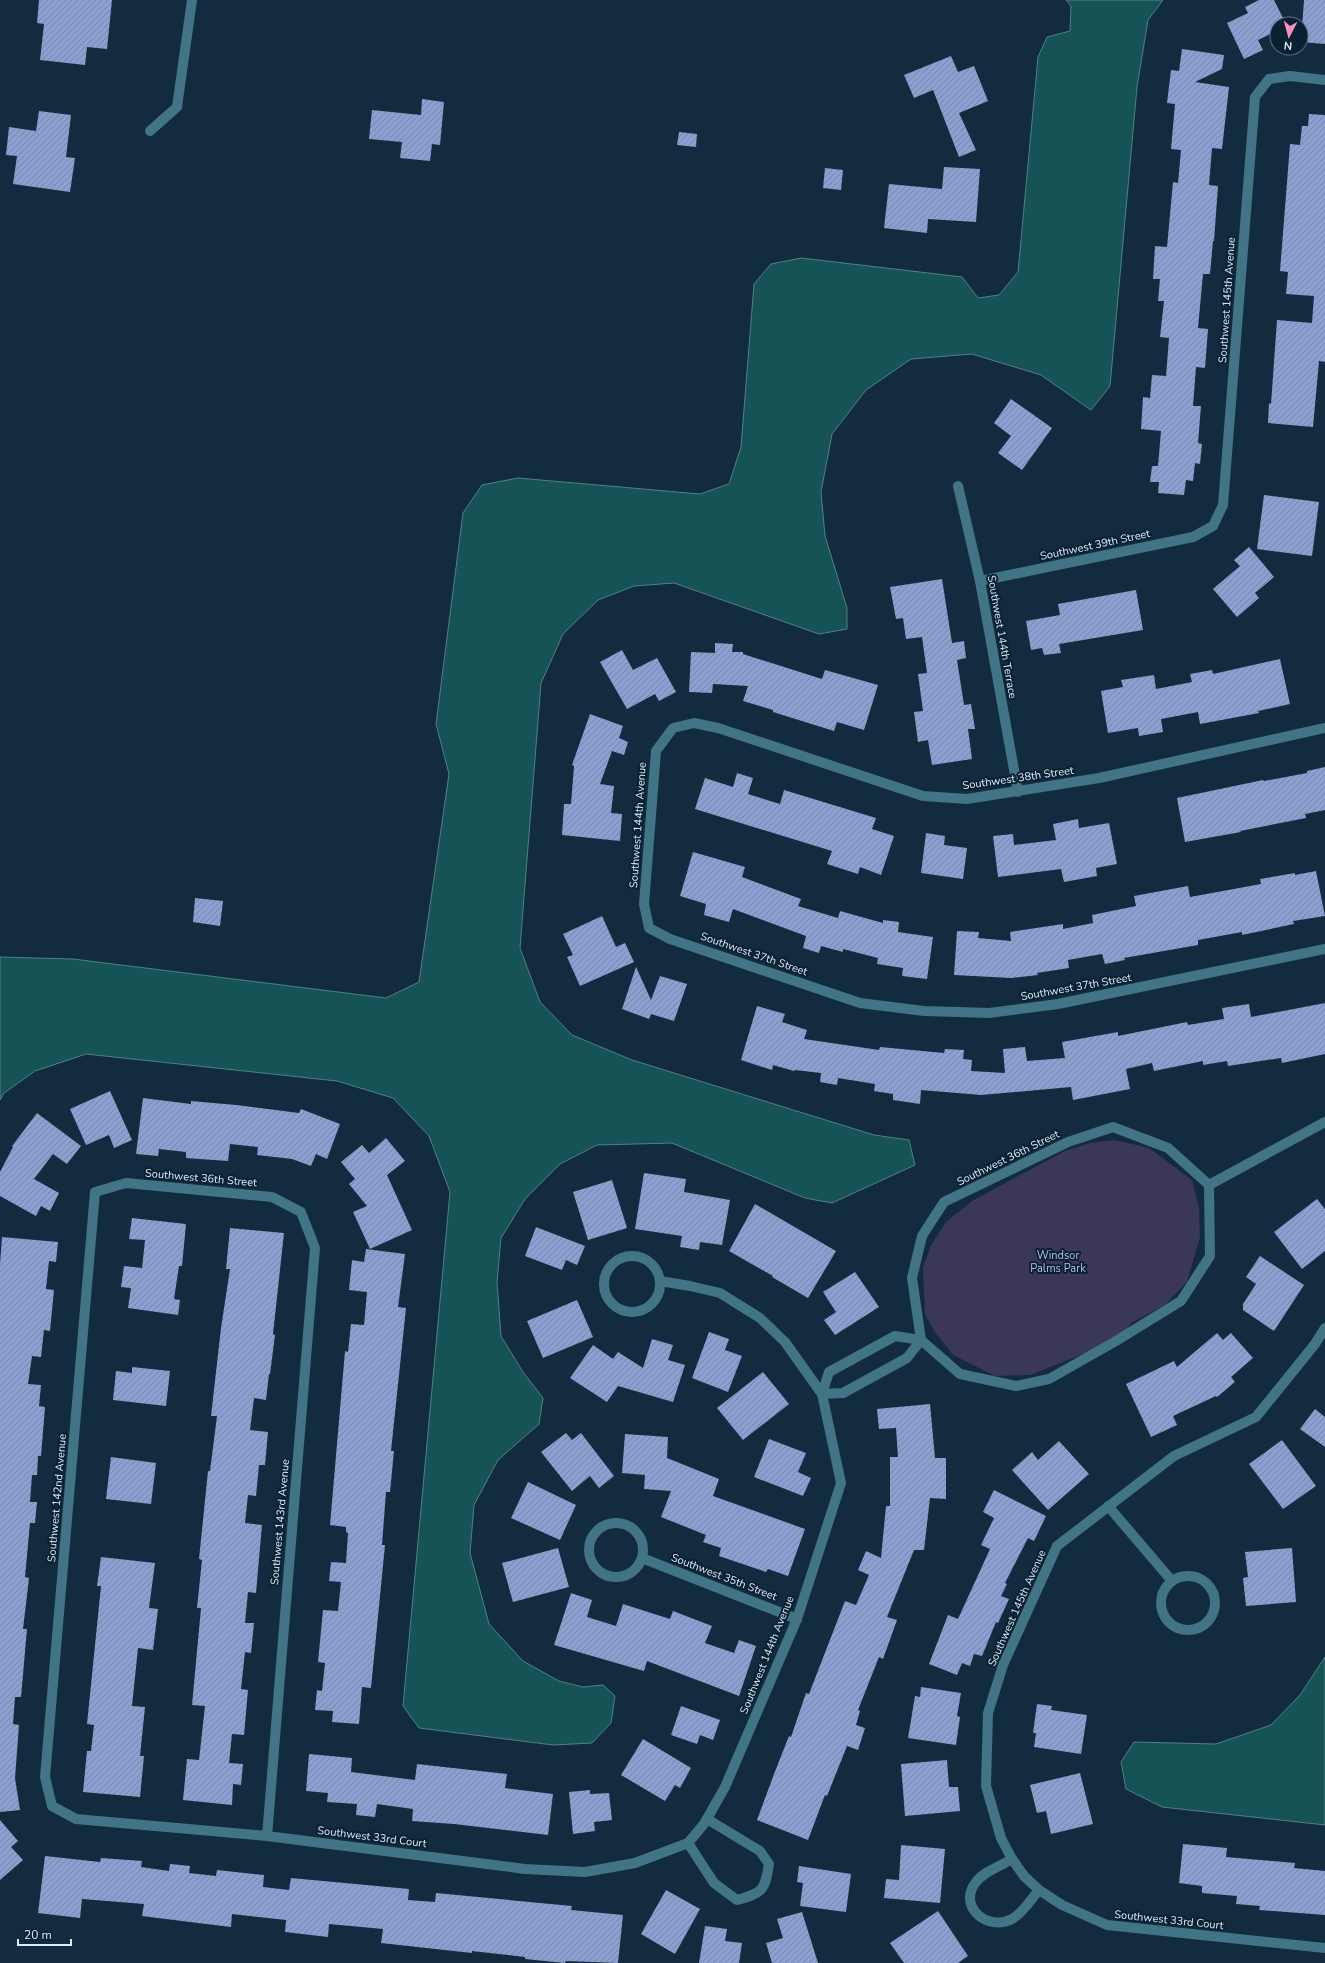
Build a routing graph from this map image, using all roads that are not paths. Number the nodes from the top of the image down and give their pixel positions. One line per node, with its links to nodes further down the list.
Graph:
1 (192, 0): 3 (street)
2 (1325, 80): 5 (street, Southwest 145th Avenue)
3 (150, 131)
4 (958, 486): 6 (street, Southwest 144th Terrace)
5 (1213, 526): 6 (street, Southwest 39th Street)
6 (980, 581): 9 (street, Southwest 144th Terrace)
7 (673, 728): 9 (street, Southwest 38th Street); 10 (street, Southwest 144th Avenue)
8 (1325, 728): 9 (street, Southwest 38th Street)
9 (1018, 792)
10 (649, 928): 11 (street, Southwest 37th Street)
11 (1325, 949)
12 (1325, 1122): 13 (street)
13 (1209, 1185): 18 (street); 18 (street, Southwest 36th Street)
14 (95, 1192): 15 (street, Southwest 36th Street); 24 (street, Southwest 142nd Avenue)
15 (302, 1212): 26 (street, Southwest 143rd Avenue)
16 (660, 1281): 16 (street); 19 (street)
17 (1325, 1328): 20 (street, Southwest 145th Avenue)
18 (921, 1340): 19 (street); 19 (street)
19 (822, 1394): 23 (street, Southwest 144th Avenue)
20 (1108, 1506): 22 (street); 28 (street, Southwest 145th Avenue)
21 (642, 1558): 21 (street); 23 (street, Southwest 35th Street)
22 (1172, 1581): 22 (street)
23 (797, 1618): 25 (street, Southwest 144th Avenue)
24 (52, 1806): 26 (street, Southwest 33rd Court)
25 (707, 1819): 27 (street, Southwest 144th Avenue); 27 (street)
26 (267, 1836): 27 (street, Southwest 33rd Court)
27 (688, 1843)
28 (1012, 1859): 29 (street, Southwest 145th Avenue); 30 (street)
29 (1024, 1876): 30 (street, Southwest 33rd Court)
30 (1039, 1890): 31 (street, Southwest 33rd Court)
31 (1325, 1948)

